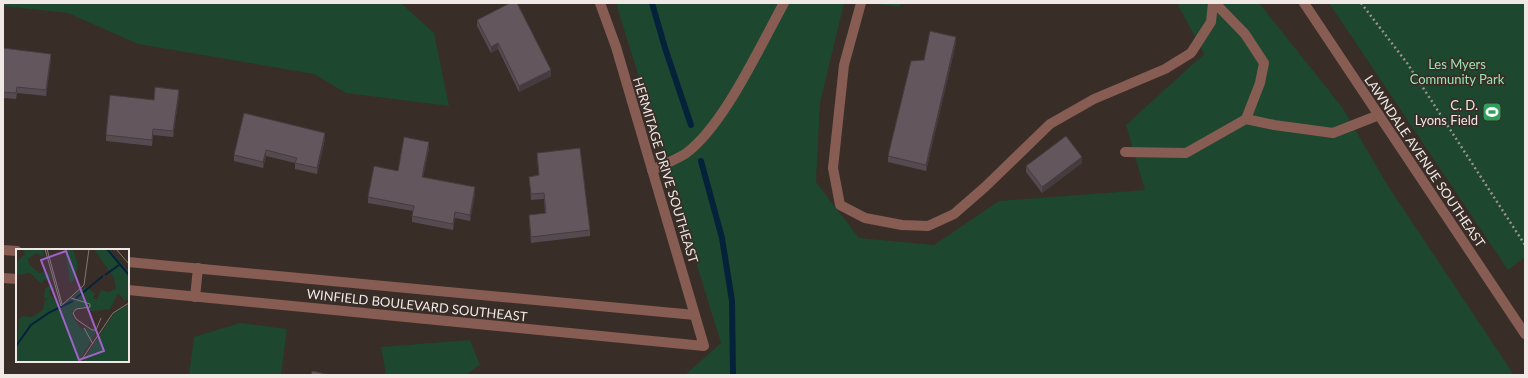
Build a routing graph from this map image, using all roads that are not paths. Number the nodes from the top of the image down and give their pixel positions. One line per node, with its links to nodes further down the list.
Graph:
1 (600, 3): 9 (street, HERMITAGE DRIVE SOUTHEAST)
2 (784, 3): 9 (street)
3 (861, 3): 4 (street)
4 (1214, 3): 7 (street)
5 (1304, 3): 6 (street, LAWNDALE AVENUE SOUTHEAST)
6 (1379, 115): 7 (street); 19 (street, LAWNDALE AVENUE SOUTHEAST)
7 (1246, 119): 8 (street)
8 (1125, 152)
9 (652, 170): 18 (street, HERMITAGE DRIVE SOUTHEAST)
10 (3, 250): 11 (street)
11 (16, 251)
12 (129, 262): 13 (street, WINFIELD BOULEVARD SOUTHEAST)
13 (198, 268): 17 (street); 18 (street, WINFIELD BOULEVARD SOUTHEAST)
14 (3, 278): 15 (street)
15 (16, 279)
16 (129, 290): 17 (street, WINFIELD BOULEVARD SOUTHEAST)
17 (195, 297): 20 (street, WINFIELD BOULEVARD SOUTHEAST)
18 (695, 315): 20 (street, HERMITAGE DRIVE SOUTHEAST)
19 (1525, 334)
20 (704, 346)

